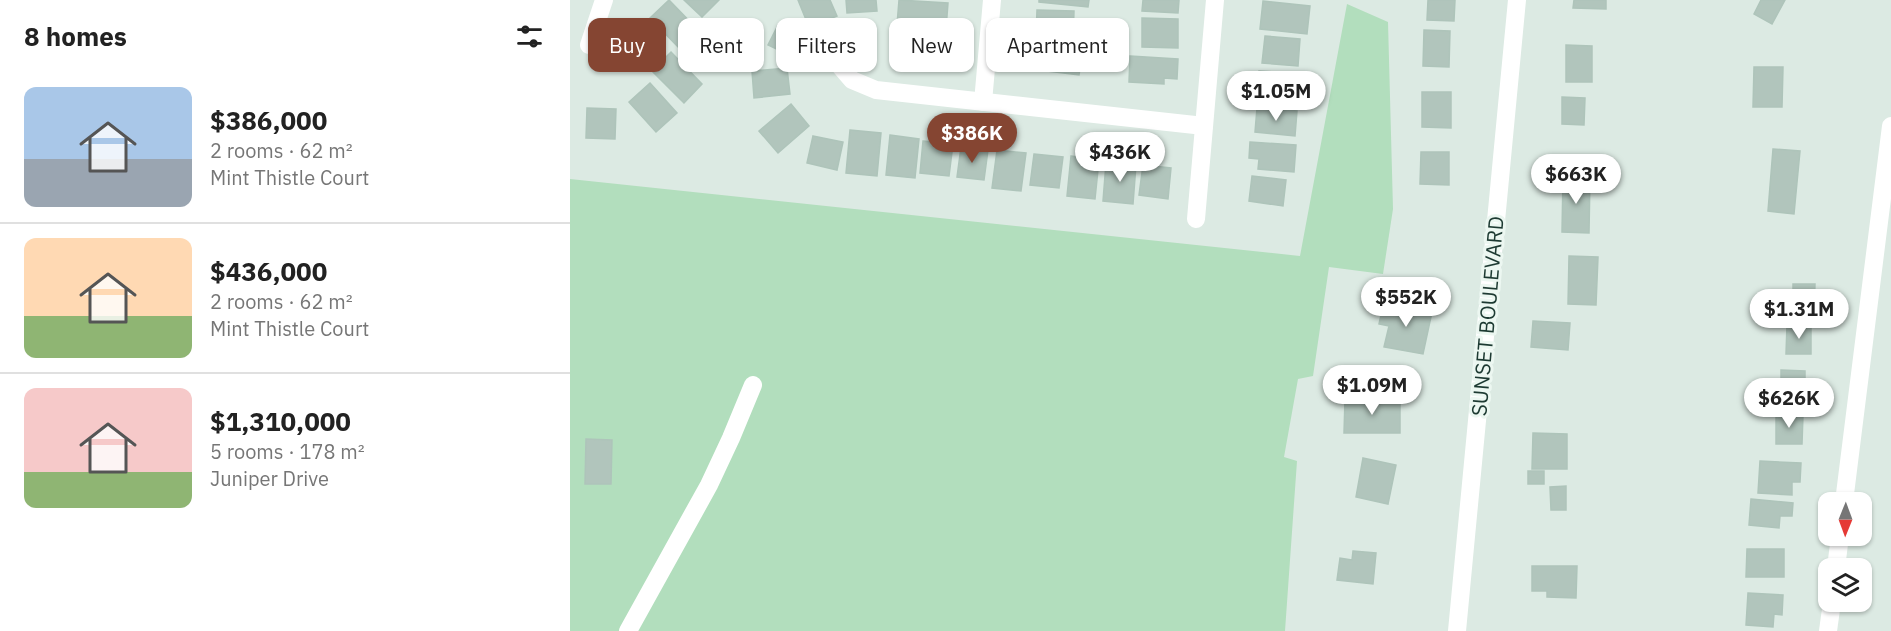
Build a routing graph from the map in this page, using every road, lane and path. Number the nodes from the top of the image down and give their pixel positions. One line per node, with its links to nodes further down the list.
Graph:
1 (604, 0): 5 (street)
2 (992, 0): 7 (street)
3 (1215, 0): 8 (street)
4 (1517, 0): 15 (street, SUNSET BOULEVARD)
5 (598, 18)
6 (845, 72): 7 (street)
7 (983, 102): 8 (street)
8 (1204, 126): 10 (street)
9 (1891, 126): 12 (street)
10 (1196, 219)
11 (753, 385): 14 (street)
12 (1845, 492)
13 (1831, 612): 16 (street)
14 (628, 631)
15 (1457, 631)
16 (1828, 631)

